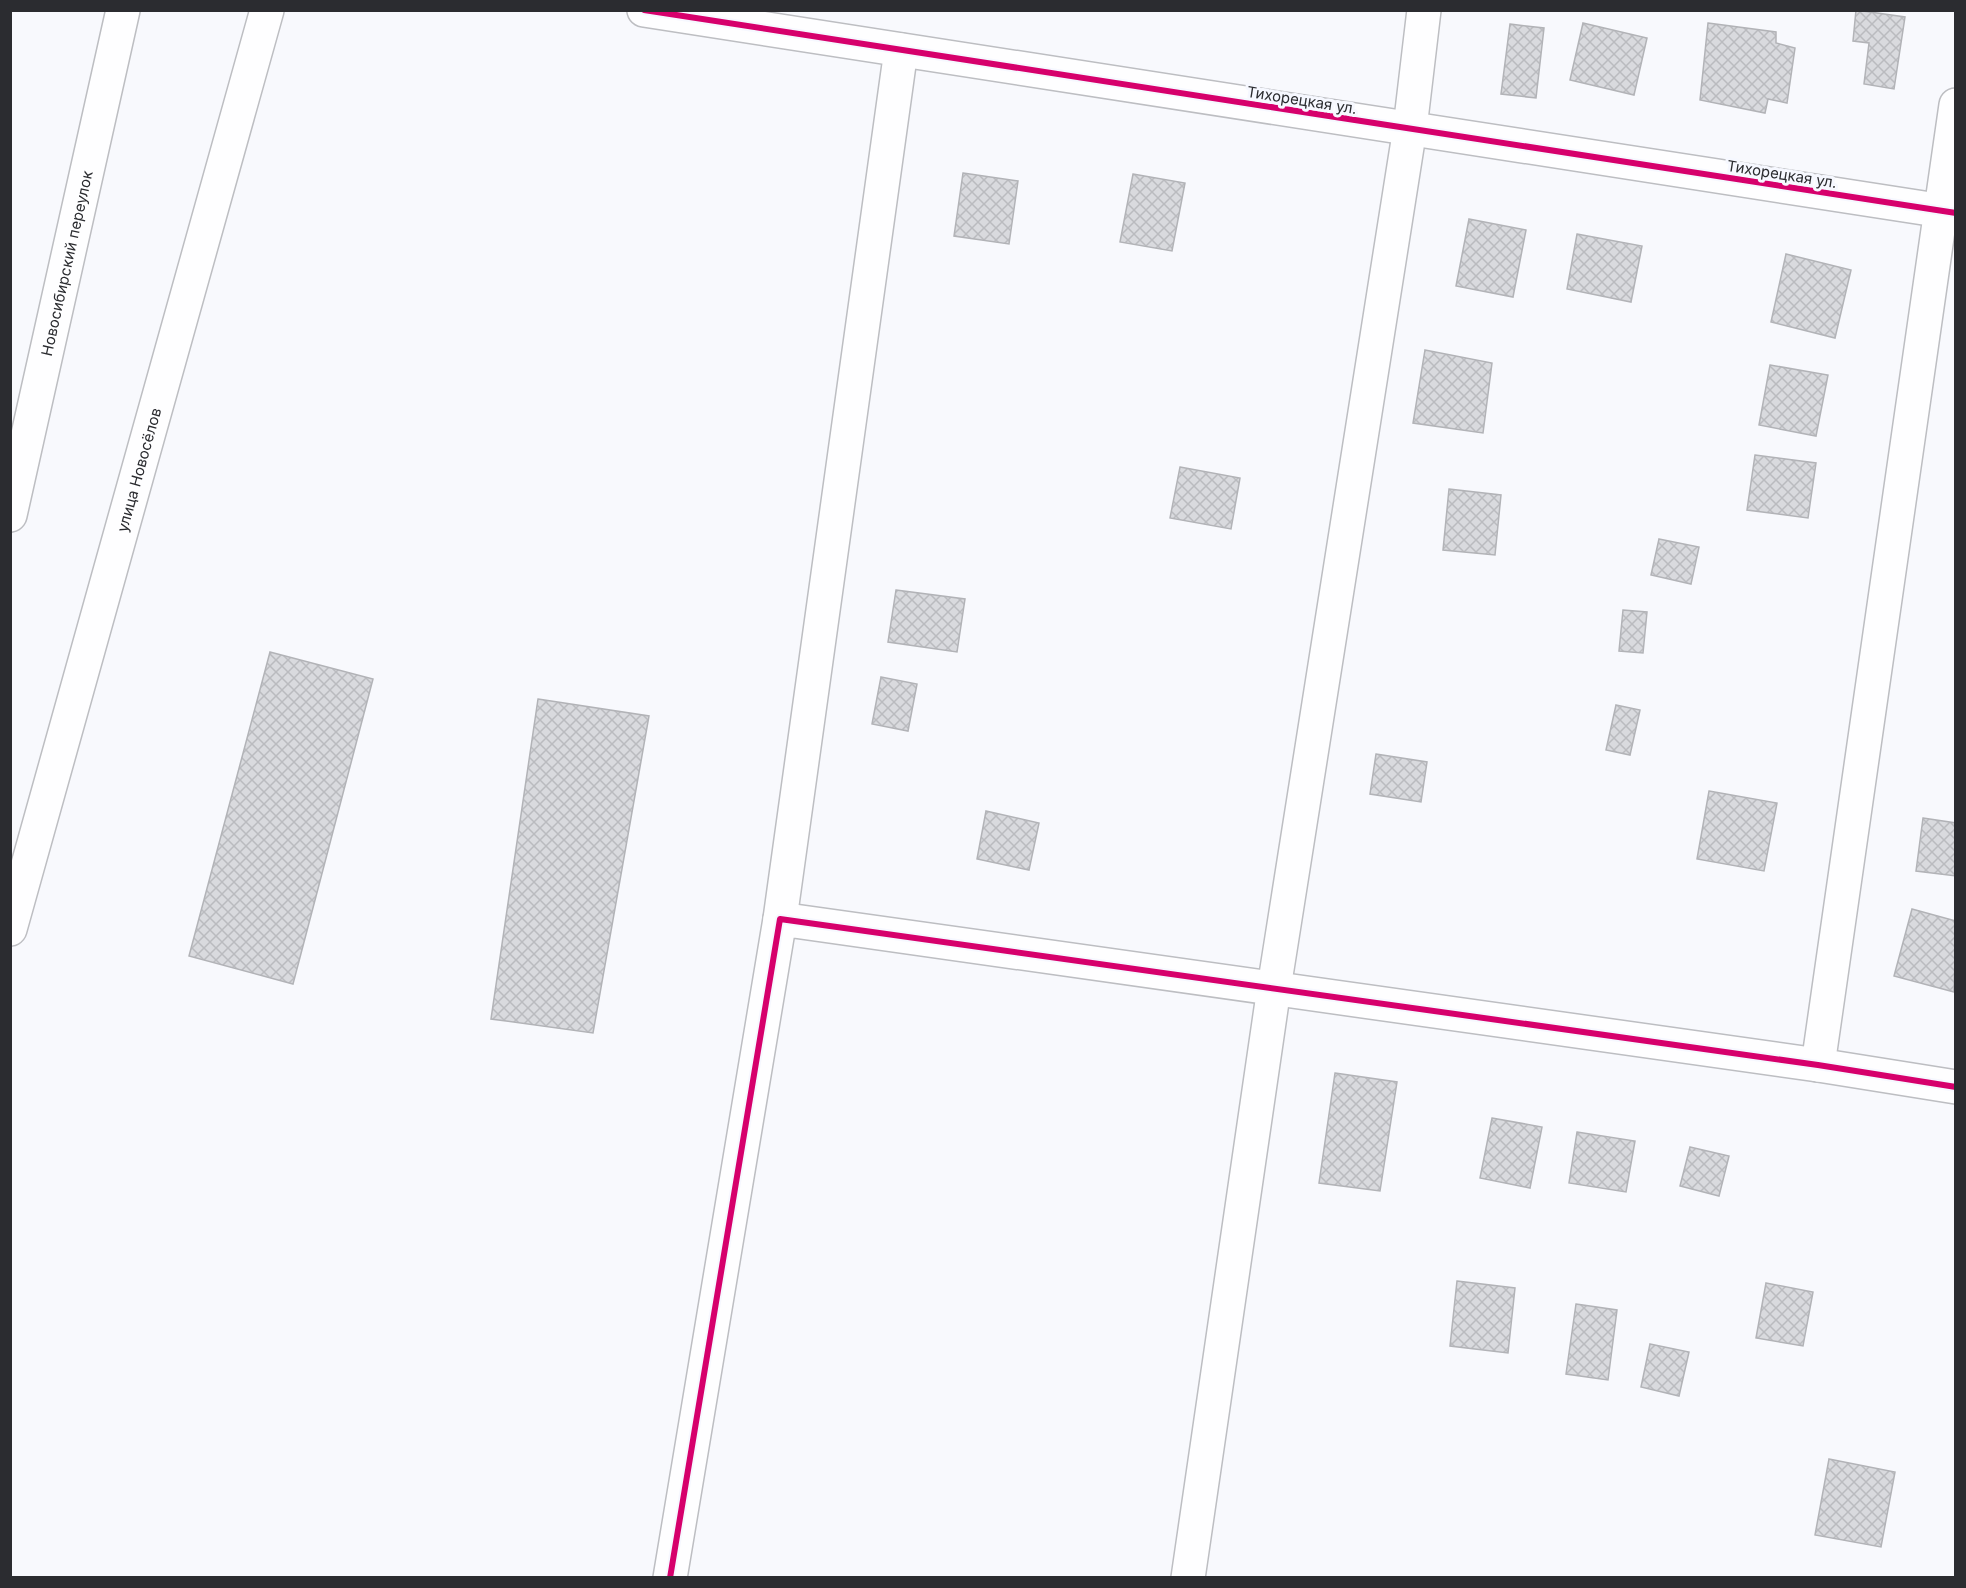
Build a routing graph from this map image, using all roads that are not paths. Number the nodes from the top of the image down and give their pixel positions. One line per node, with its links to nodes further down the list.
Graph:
1 (123, 10): 9 (street, Новосибирский переулок)
2 (267, 10): 11 (street, улица Новосёлов)
3 (644, 10): 5 (street, Тихорецкая ул.)
4 (1424, 10): 7 (street)
5 (901, 50): 7 (street, Тихорецкая ул.); 10 (street)
6 (1956, 105): 8 (street)
7 (1410, 128): 8 (street, Тихорецкая ул.); 12 (street)
8 (1948, 212): 13 (street)
9 (10, 515)
10 (780, 919): 12 (street); 15 (street)
11 (10, 929)
12 (1274, 988): 13 (street); 16 (street)
13 (1818, 1065): 14 (street)
14 (1956, 1087)
15 (670, 1578)
16 (1188, 1578)

